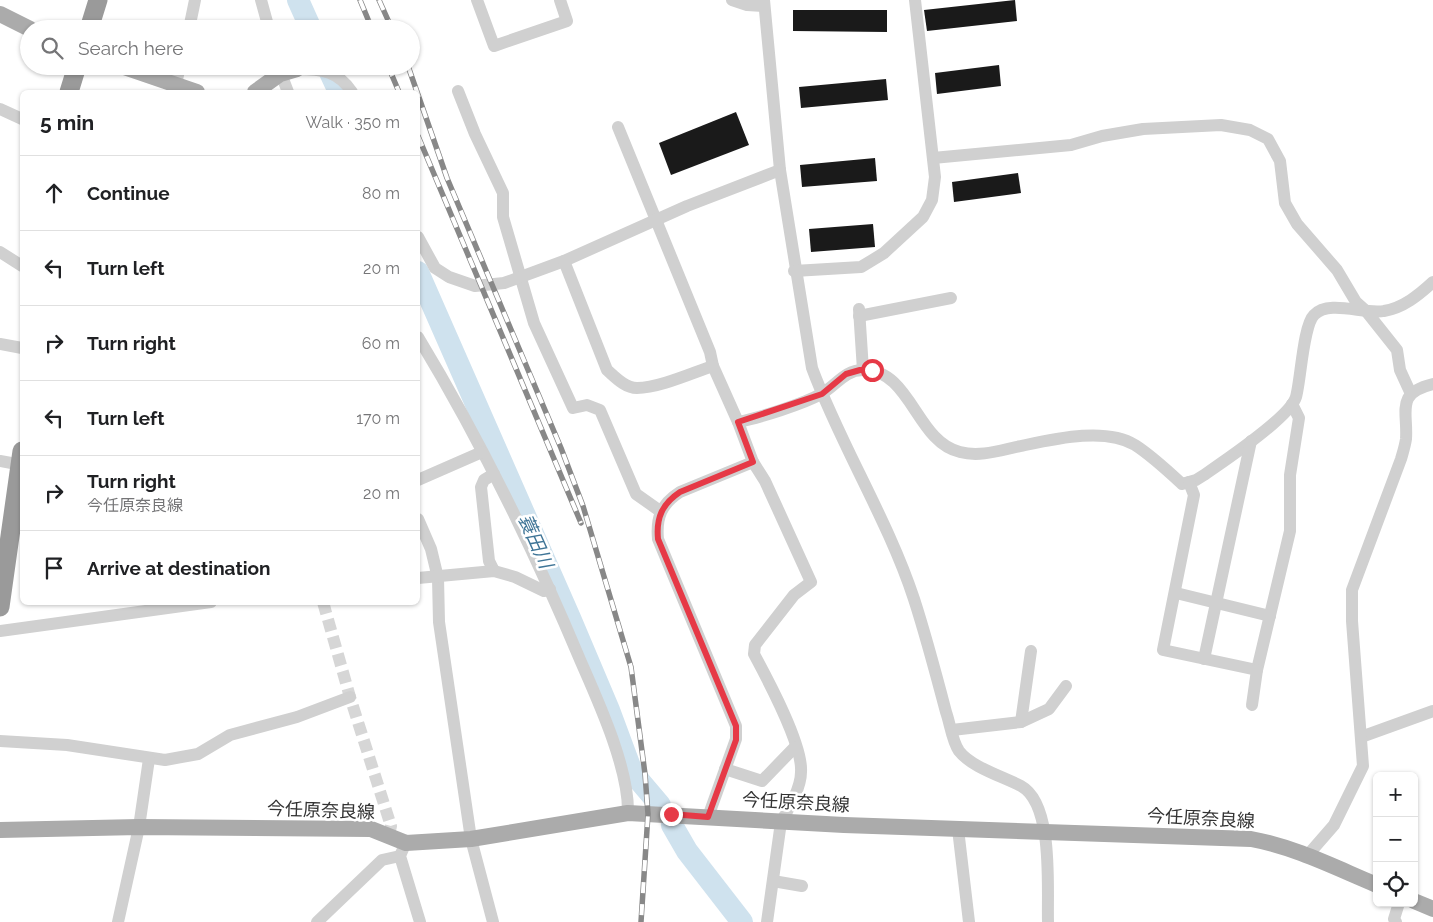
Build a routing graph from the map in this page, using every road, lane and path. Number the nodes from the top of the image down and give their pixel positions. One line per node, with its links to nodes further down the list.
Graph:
1 (98, 0): 10 (highway)
2 (196, 0): 11 (street)
3 (261, 0): 12 (street)
4 (477, 0): 5 (street)
5 (560, 0)
6 (732, 0): 8 (street)
7 (915, 0): 30 (street)
8 (764, 3): 31 (street)
9 (0, 14): 13 (main road)
10 (92, 20)
11 (191, 20)
12 (267, 20)
13 (20, 24)
14 (74, 75): 21 (highway)
15 (148, 75): 20 (main road)
16 (178, 75): 20 (street)
17 (274, 75): 23 (main road)
18 (281, 75): 24 (street)
19 (336, 75): 25 (street)
20 (176, 84): 22 (main road)
21 (70, 90)
22 (192, 90)
23 (257, 90)
24 (287, 90)
25 (351, 90)
26 (458, 91): 59 (street)
27 (0, 109): 28 (street)
28 (20, 118)
29 (618, 127): 43 (street)
30 (933, 158): 36 (street); 39 (street)
31 (780, 170): 34 (street); 36 (street)
32 (420, 240): 34 (street)
33 (0, 252): 35 (street)
34 (558, 264): 43 (street)
35 (20, 265)
36 (794, 271): 46 (street)
37 (1433, 282): 39 (street)
38 (951, 298): 44 (street)
39 (1366, 311): 47 (street); 48 (street)
40 (0, 344): 41 (street)
41 (20, 348)
42 (422, 356): 51 (street)
43 (713, 366): 49 (street)
44 (863, 370): 46 (street); 58 (street)
45 (1433, 384): 47 (street)
46 (822, 394): 49 (street); 80 (street)
47 (1411, 394): 81 (street)
48 (1292, 404): 50 (street); 70 (street)
49 (738, 422): 54 (street)
50 (1251, 441): 58 (street); 66 (street)
51 (482, 452): 56 (street); 57 (street)
52 (20, 460): 53 (street)
53 (0, 461)
54 (753, 462): 59 (street); 83 (street)
55 (20, 473): 69 (highway)
56 (494, 474): 61 (street); 64 (street)
57 (420, 479)
58 (1189, 482): 65 (street)
59 (660, 511): 85 (street)
60 (420, 523): 63 (street)
61 (494, 571): 63 (street); 64 (street)
62 (420, 578): 63 (street)
63 (438, 578): 93 (street)
64 (550, 589): 86 (street)
65 (1176, 593): 66 (street); 73 (street)
66 (1216, 603): 70 (street); 73 (street)
67 (174, 605): 68 (street)
68 (161, 606): 71 (street)
69 (0, 607)
70 (1270, 616): 74 (street)
71 (0, 631)
72 (1031, 651): 79 (street)
73 (1204, 659): 74 (street)
74 (1257, 670): 77 (street)
75 (1066, 686): 79 (street)
76 (350, 697): 84 (street)
77 (1252, 705)
78 (1433, 711): 81 (street)
79 (1021, 722): 80 (street)
80 (952, 730): 92 (street)
81 (1361, 737): 95 (street)
82 (0, 741): 84 (street)
83 (795, 747): 85 (street); 88 (street)
84 (149, 759): 89 (street)
85 (725, 769): 87 (street)
86 (628, 813): 87 (main road, 今任原奈良線); 93 (main road, 今任原奈良線)
87 (708, 817): 88 (main road, 今任原奈良線)
88 (781, 822): 90 (main road, 今任原奈良線); 96 (street)
89 (139, 827): 91 (main road, 今任原奈良線); 94 (main road, 今任原奈良線); 102 (street)
90 (958, 829): 92 (main road, 今任原奈良線); 107 (street)
91 (0, 830)
92 (1044, 832): 95 (main road, 今任原奈良線); 108 (street)
93 (471, 839): 94 (main road, 今任原奈良線); 105 (street)
94 (403, 849): 103 (street); 104 (street)
95 (1307, 856): 97 (main road, 今任原奈良線)
96 (772, 881): 98 (street); 106 (street)
97 (1373, 883)
98 (802, 886)
99 (1418, 902): 101 (main road)
100 (1398, 907): 109 (street)
101 (1433, 908)
102 (118, 922)
103 (317, 922)
104 (420, 922)
105 (493, 922)
106 (767, 922)
107 (969, 922)
108 (1048, 922)
109 (1396, 922)

